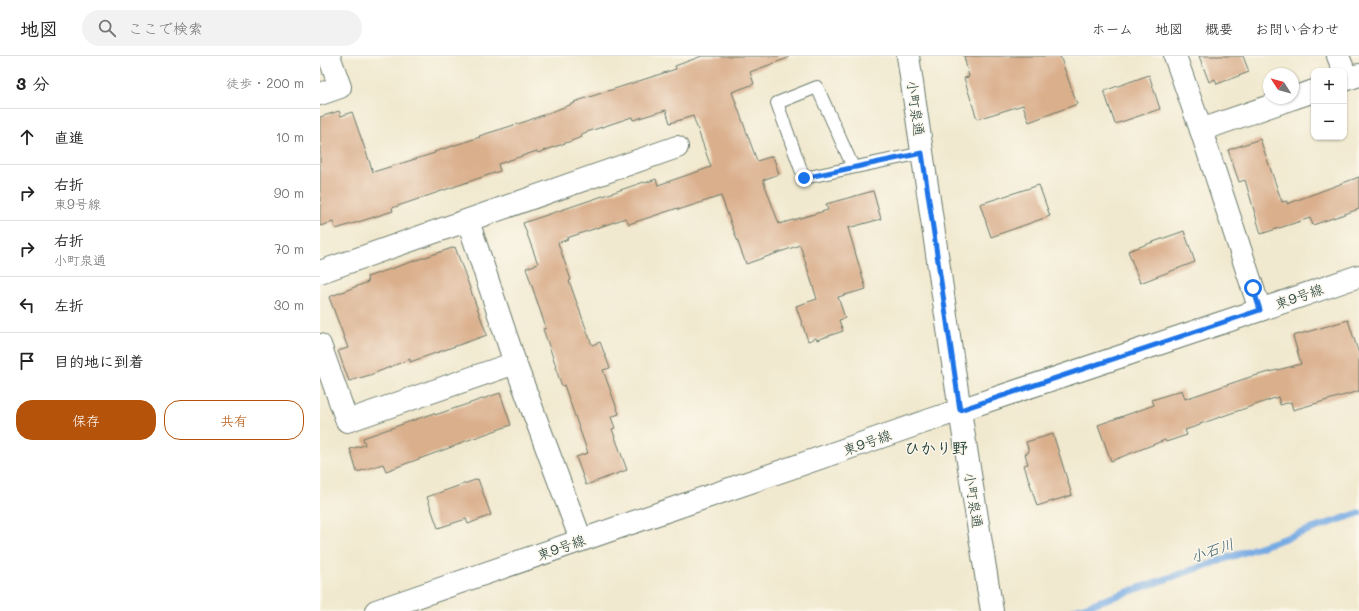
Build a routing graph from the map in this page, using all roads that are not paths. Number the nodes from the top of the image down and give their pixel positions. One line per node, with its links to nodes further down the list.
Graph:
1 (329, 56): 7 (street)
2 (908, 56): 12 (street, 小町泉通)
3 (1175, 56): 10 (street)
4 (1338, 56): 5 (street)
5 (1343, 68)
6 (1311, 92): 8 (street)
7 (320, 94)
8 (1299, 96)
9 (1276, 104): 10 (street)
10 (1201, 130): 17 (street)
11 (677, 147): 14 (street)
12 (922, 153): 13 (lane); 20 (street, 小町泉通)
13 (853, 168): 13 (lane)
14 (468, 221): 15 (street); 19 (street)
15 (320, 272)
16 (1359, 276): 17 (street, 東9号線)
17 (1260, 310): 20 (street, 東9号線)
18 (320, 344): 19 (street)
19 (515, 363): 21 (street)
20 (960, 410): 21 (street, 東9号線); 23 (street, 小町泉通)
21 (581, 540): 22 (street, 東9号線)
22 (376, 611)
23 (992, 611)

